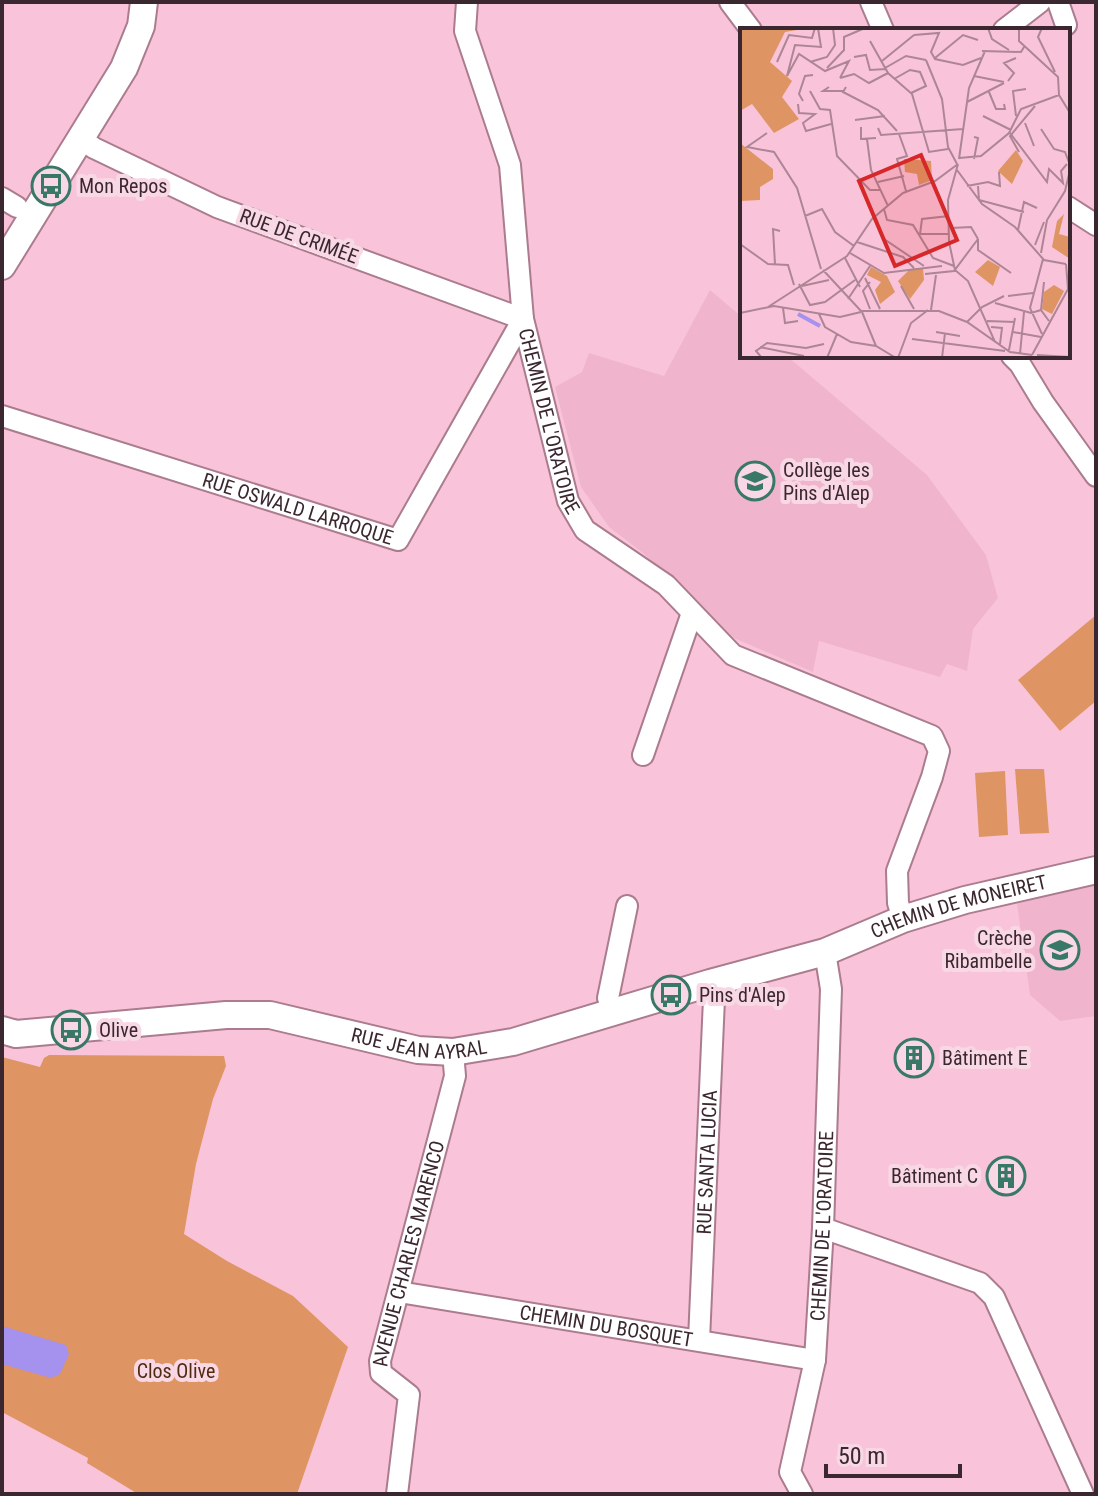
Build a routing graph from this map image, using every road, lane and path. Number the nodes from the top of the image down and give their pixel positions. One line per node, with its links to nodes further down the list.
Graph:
1 (144, 2): 11 (main road)
2 (467, 2): 15 (street, CHEMIN DE L'ORATOIRE)
3 (730, 2): 8 (street)
4 (871, 2): 9 (street)
5 (1040, 2): 10 (street)
6 (1058, 2): 7 (street)
7 (1066, 25)
8 (750, 28)
9 (882, 28)
10 (1007, 28)
11 (81, 139): 14 (main road); 15 (street, RUE DE CRIMÉE)
12 (1070, 208): 13 (street)
13 (1096, 225)
14 (2, 266)
15 (523, 319): 17 (street, RUE OSWALD LARROQUE); 19 (street, CHEMIN DE L'ORATOIRE)
16 (1014, 358): 18 (street)
17 (2, 416)
18 (1096, 476)
19 (692, 613): 20 (street); 23 (street, CHEMIN DE L'ORATOIRE)
20 (643, 755)
21 (1096, 870): 23 (main road, CHEMIN DE MONEIRET)
22 (627, 906): 26 (street)
23 (903, 919): 24 (main road, CHEMIN DE MONEIRET)
24 (825, 952): 25 (main road, RUE JEAN AYRAL); 29 (street, CHEMIN DE L'ORATOIRE)
25 (710, 983): 26 (main road, RUE JEAN AYRAL); 31 (street, RUE SANTA LUCIA)
26 (614, 1011): 28 (main road, RUE JEAN AYRAL)
27 (2, 1030): 28 (main road, RUE JEAN AYRAL)
28 (453, 1052): 30 (street, AVENUE CHARLES MARENCO)
29 (823, 1228): 32 (street, CHEMIN DE L'ORATOIRE); 35 (street)
30 (399, 1292): 31 (street, CHEMIN DU BOSQUET); 33 (street, AVENUE CHARLES MARENCO)
31 (699, 1340): 32 (street, CHEMIN DU BOSQUET)
32 (815, 1360): 34 (street, CHEMIN DE L'ORATOIRE)
33 (397, 1494)
34 (802, 1494)
35 (1083, 1494)

